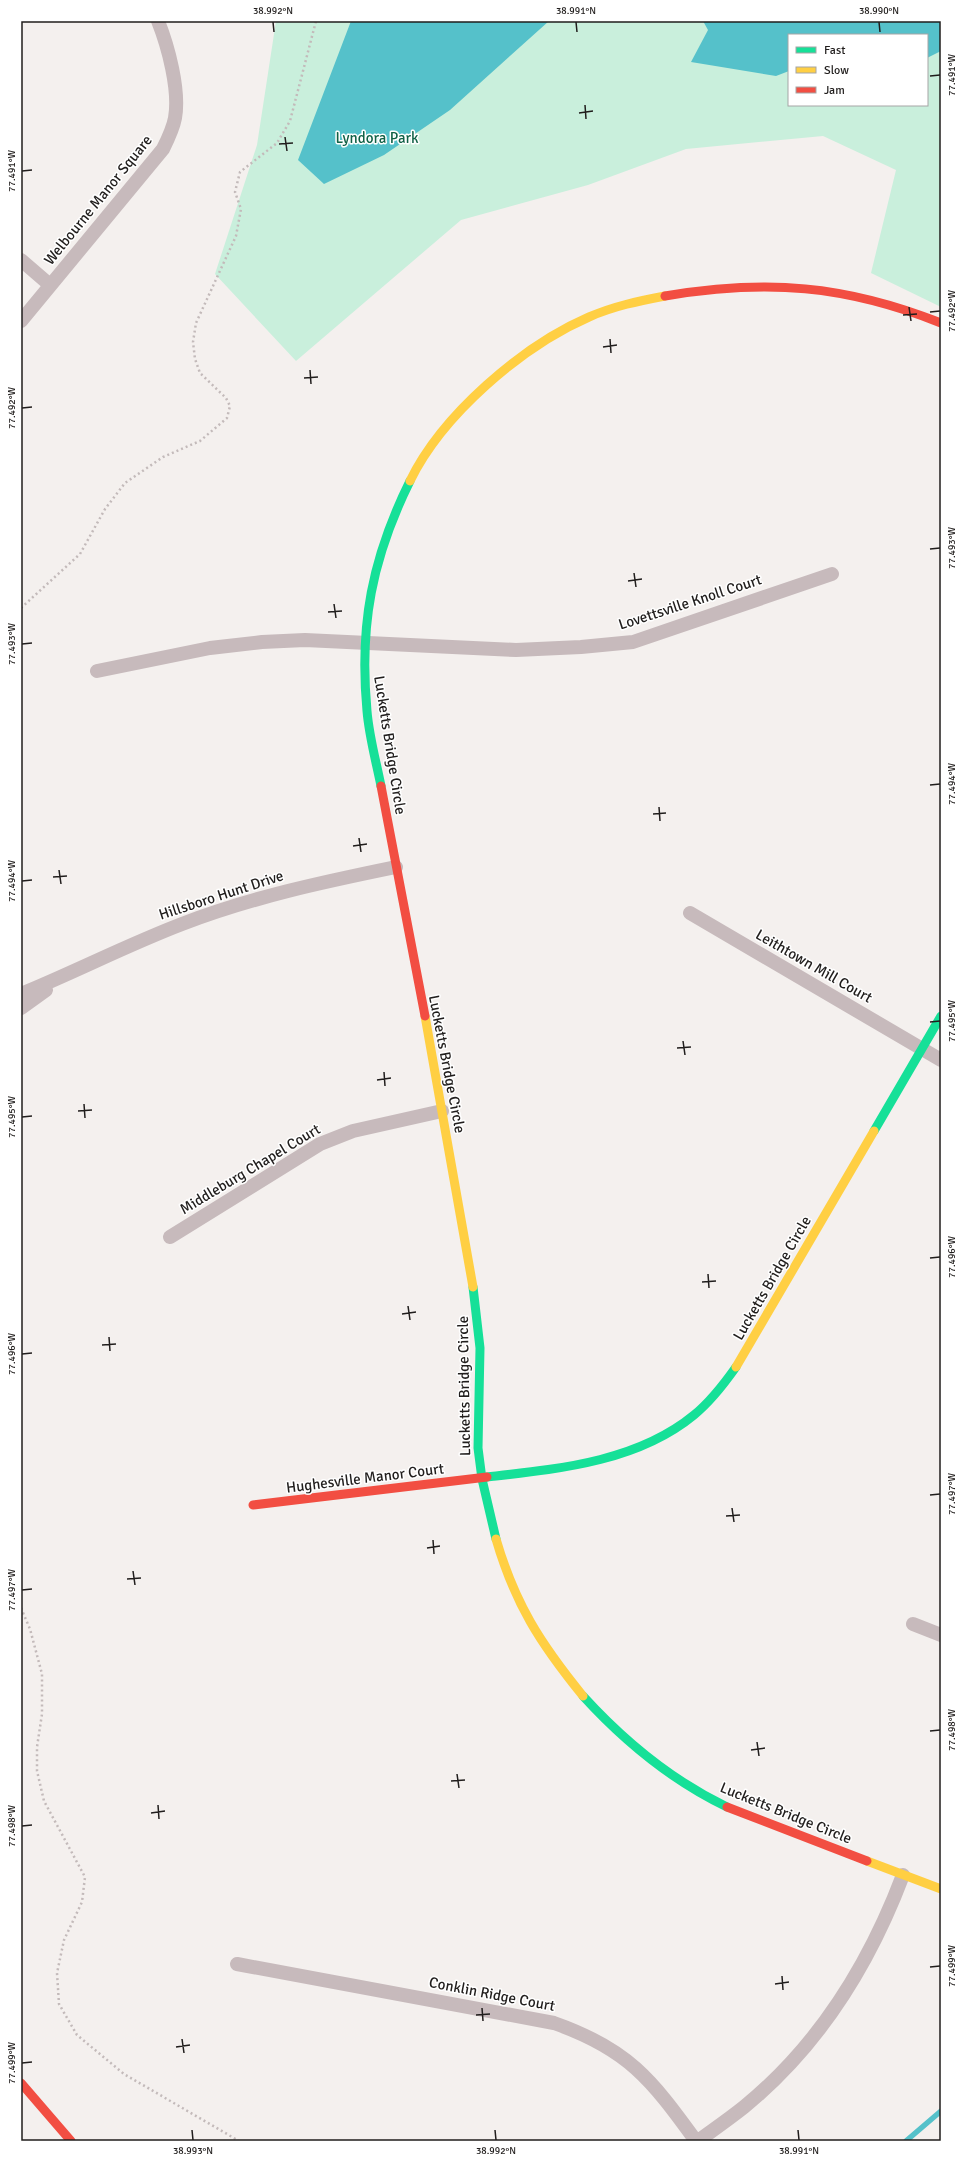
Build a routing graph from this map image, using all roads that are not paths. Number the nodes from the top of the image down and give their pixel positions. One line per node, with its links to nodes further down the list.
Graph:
1 (158, 21): 3 (street, Welbourne Manor Square)
2 (21, 260): 3 (street)
3 (50, 285): 4 (street, Welbourne Manor Square)
4 (21, 321)
5 (941, 323): 7 (street, Lucketts Bridge Circle)
6 (832, 574): 7 (street, Lovettsville Knoll Court)
7 (364, 643): 8 (street, Lovettsville Knoll Court); 9 (street, Lucketts Bridge Circle)
8 (97, 671)
9 (396, 867): 11 (street, Hillsboro Hunt Drive); 17 (street, Lucketts Bridge Circle)
10 (690, 913): 15 (street, Leithtown Mill Court)
11 (64, 977): 12 (street, Hillsboro Hunt Drive); 13 (street, Hillsboro Hunt Drive)
12 (21, 994)
13 (21, 1008)
14 (941, 1016): 15 (street, Lucketts Bridge Circle)
15 (922, 1049): 16 (street, Leithtown Mill Court); 19 (street, Lucketts Bridge Circle)
16 (941, 1060)
17 (442, 1111): 18 (street, Middleburg Chapel Court); 19 (street, Lucketts Bridge Circle)
18 (170, 1237)
19 (481, 1478): 20 (street, Hughesville Manor Court); 23 (street, Lucketts Bridge Circle)
20 (252, 1505)
21 (913, 1624): 22 (street)
22 (941, 1635)
23 (903, 1875): 24 (street, Lucketts Bridge Circle); 28 (street)
24 (941, 1889)
25 (236, 1964): 28 (street, Conklin Ridge Court)
26 (21, 2083): 27 (street)
27 (71, 2141)
28 (697, 2141)

